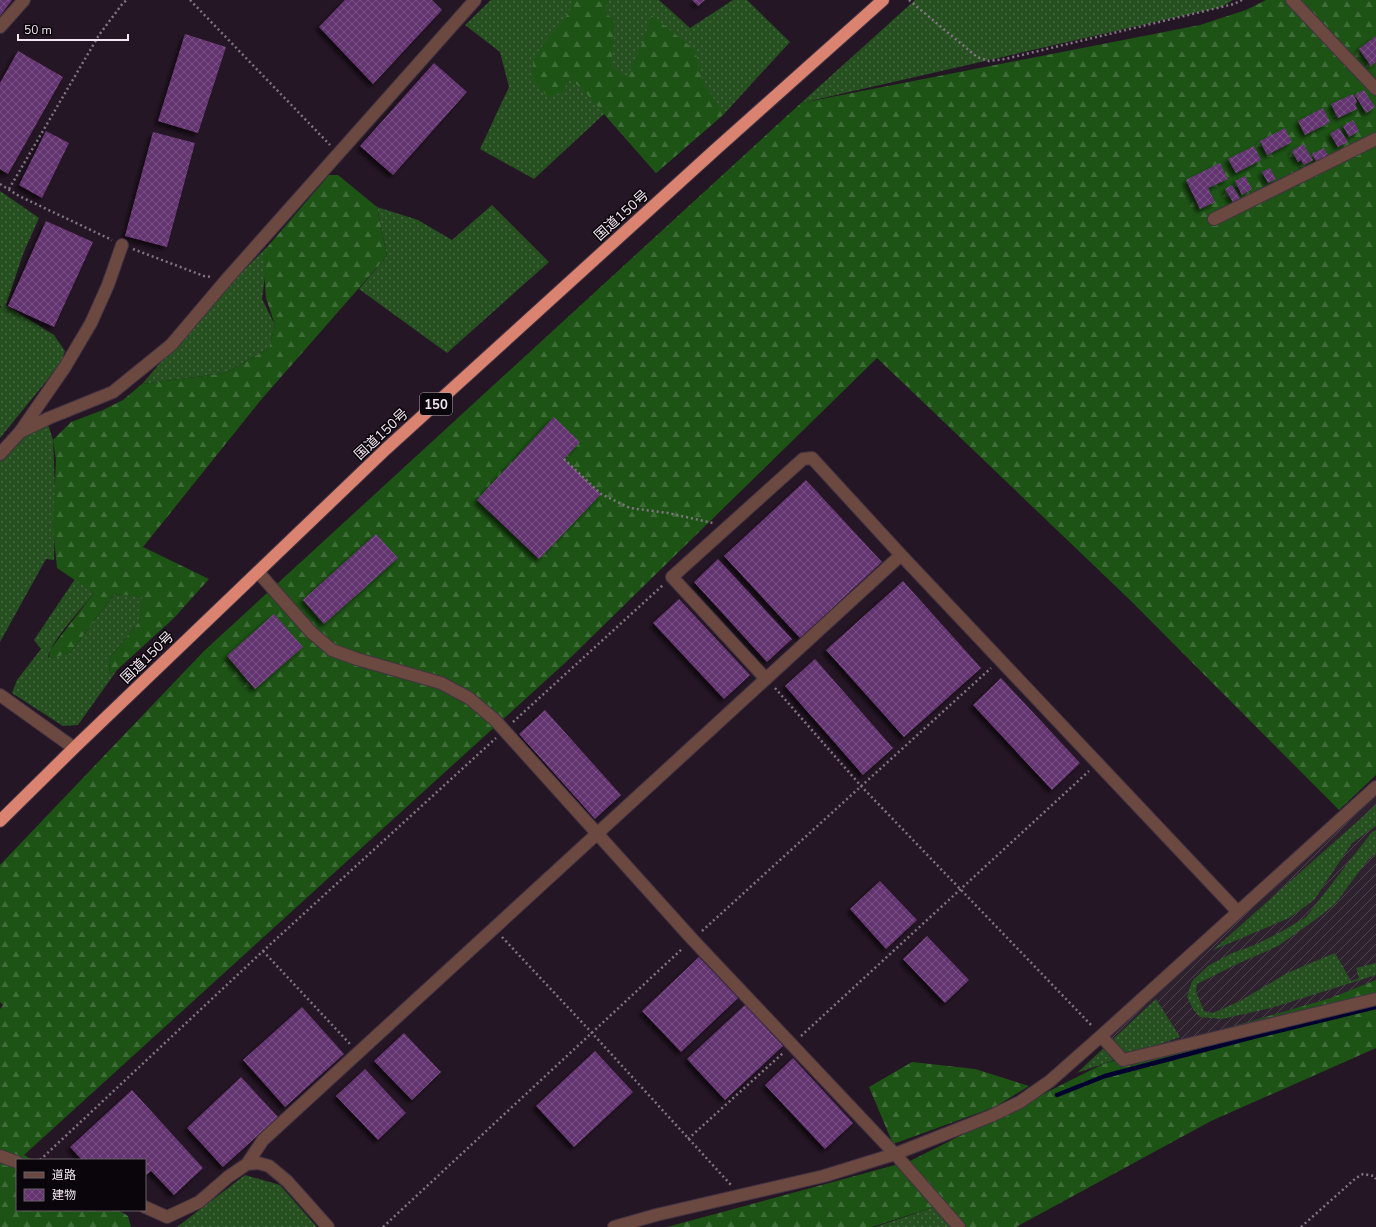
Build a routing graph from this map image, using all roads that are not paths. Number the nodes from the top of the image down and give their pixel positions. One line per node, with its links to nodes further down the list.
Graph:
1 (24, 0): 5 (street)
2 (475, 0): 10 (street)
3 (1292, 0): 6 (street)
4 (879, 1): 13 (highway, 国道150号 / 150)
5 (0, 27)
6 (1376, 88)
7 (1376, 139): 8 (street)
8 (1214, 219)
9 (122, 245): 10 (street)
10 (20, 432): 11 (street)
11 (0, 454)
12 (901, 555): 14 (street); 14 (street); 20 (street)
13 (258, 572): 16 (highway, 国道150号 / 150); 19 (street)
14 (766, 679): 19 (street)
15 (0, 695): 16 (street)
16 (74, 748): 18 (highway, 国道150号 / 150)
17 (1376, 787): 20 (street)
18 (0, 821)
19 (597, 834): 23 (street); 26 (street)
20 (1238, 912): 22 (street)
21 (1376, 999): 22 (street)
22 (1102, 1036): 23 (street)
23 (895, 1154): 31 (street); 32 (street)
24 (0, 1156): 25 (street)
25 (16, 1162)
26 (247, 1164): 28 (street); 30 (street)
27 (146, 1207): 28 (street)
28 (167, 1216): 29 (street)
29 (161, 1227)
30 (328, 1227)
31 (614, 1227)
32 (959, 1227)

